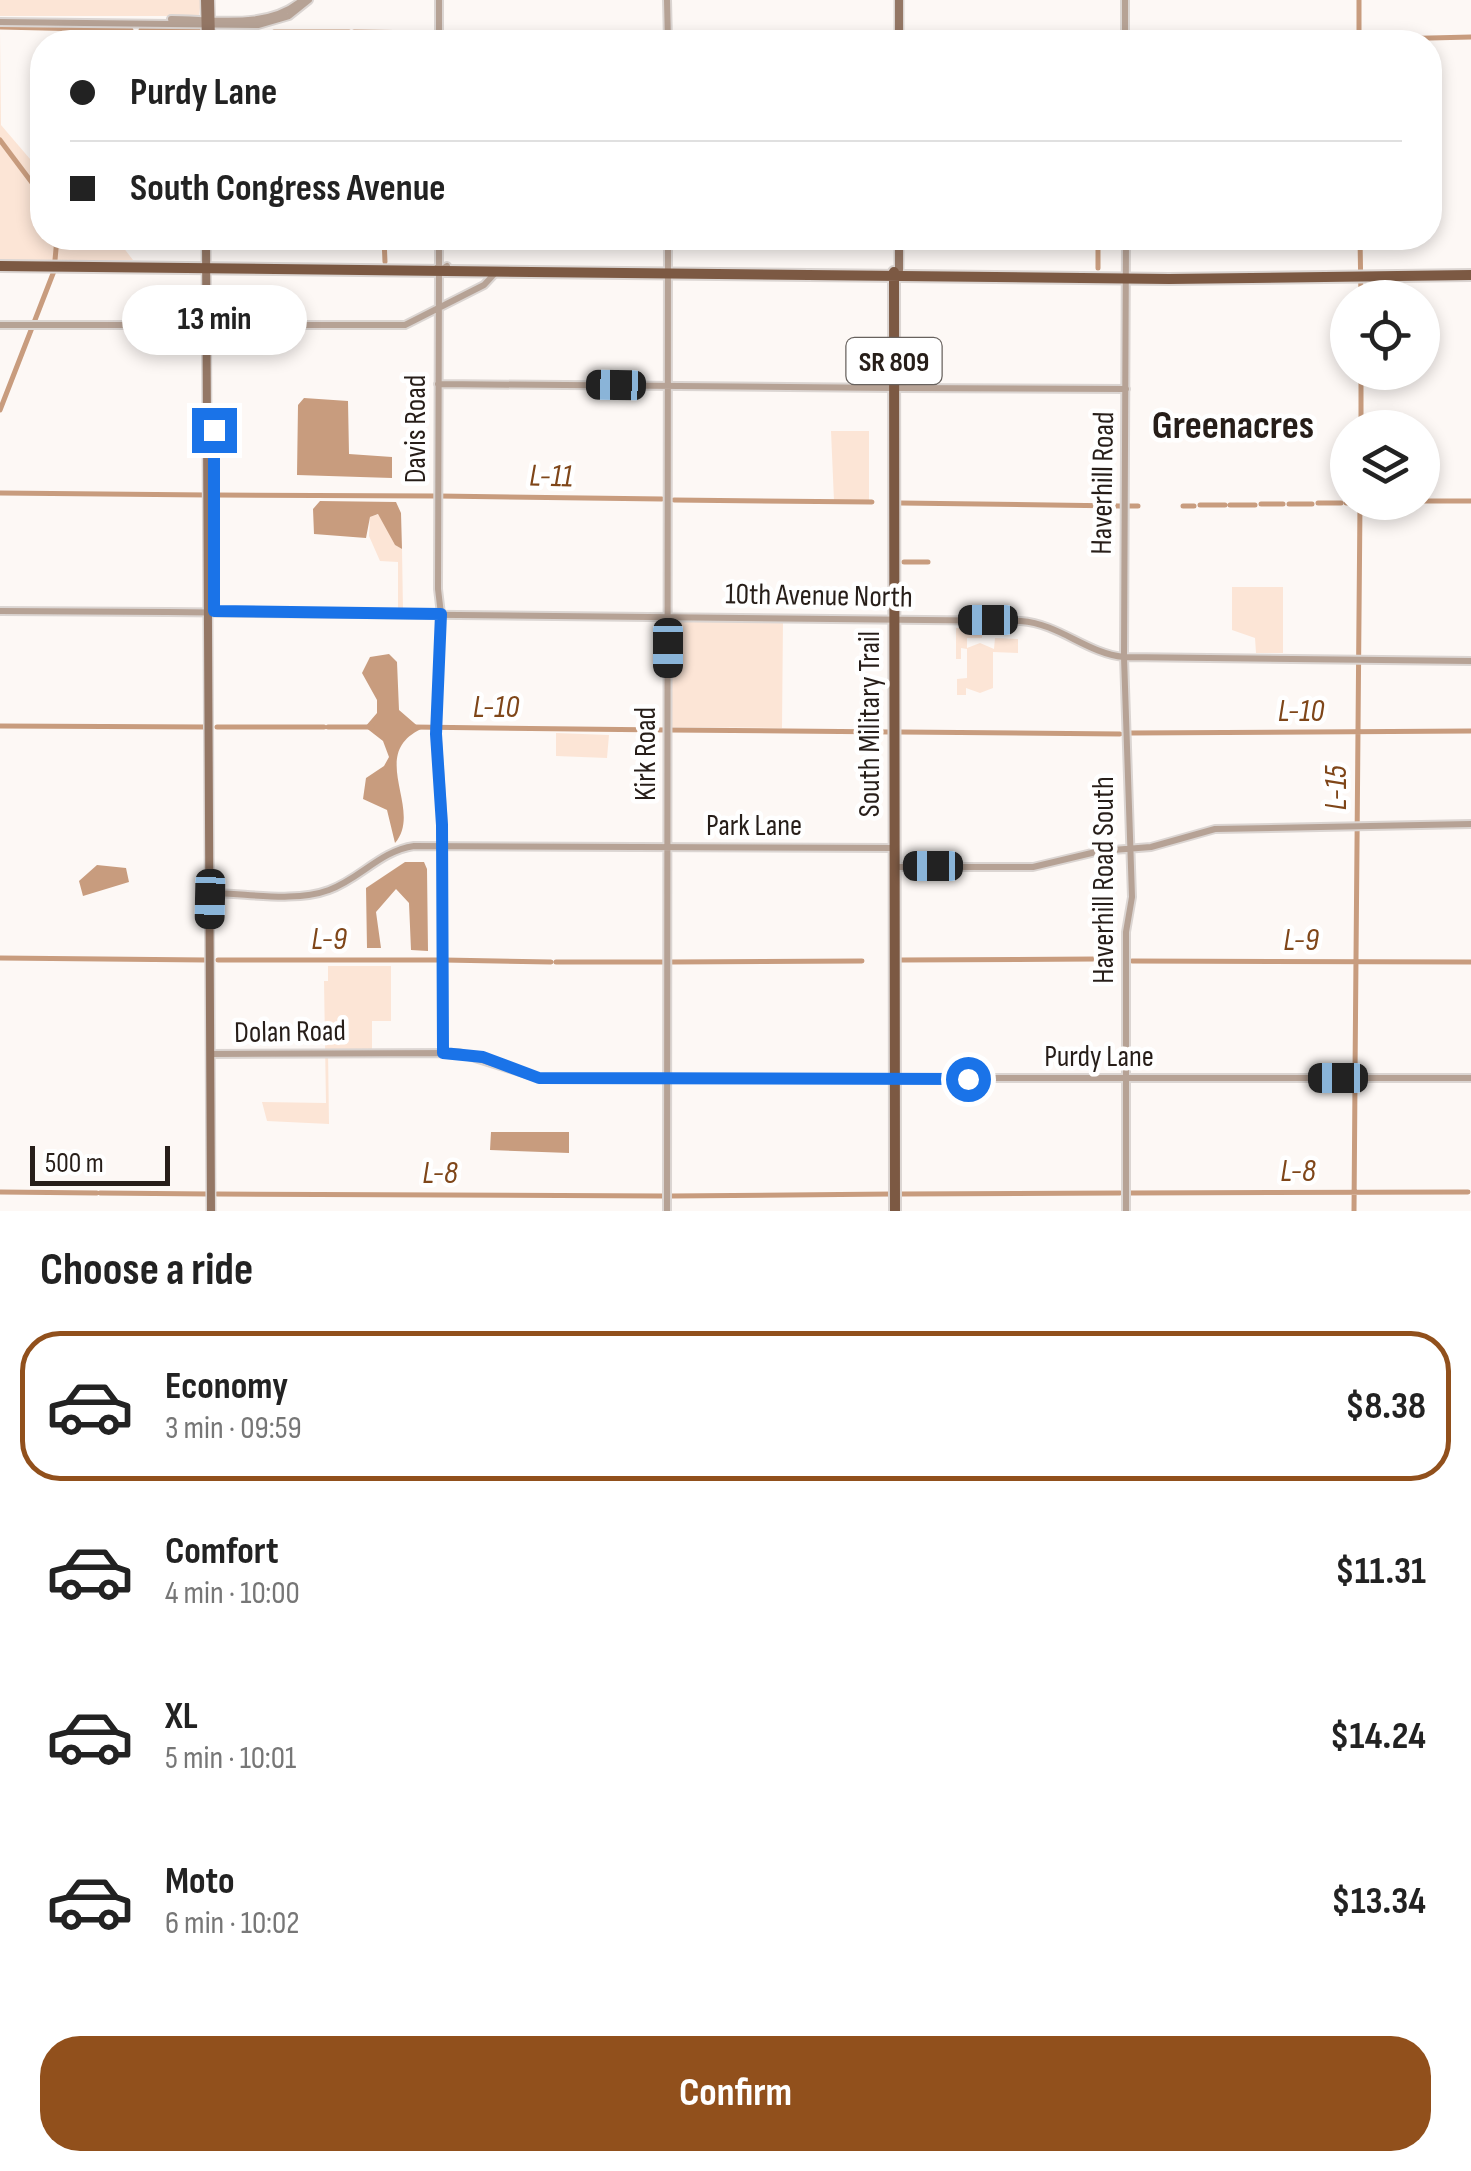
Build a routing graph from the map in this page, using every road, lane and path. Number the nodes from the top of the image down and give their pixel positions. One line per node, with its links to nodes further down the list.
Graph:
1 (208, 0): 8 (main road)
2 (306, 0): 8 (street)
3 (439, 0): 10 (street)
4 (668, 0): 11 (street)
5 (896, 0): 12 (main road)
6 (1125, 0): 13 (street)
7 (0, 20): 8 (street)
8 (208, 22): 9 (main road)
9 (208, 30)
10 (439, 30)
11 (668, 30)
12 (896, 30)
13 (1126, 30)
14 (209, 250): 24 (main road)
15 (439, 250): 26 (street, Davis Road)
16 (668, 250): 27 (street, Kirk Road)
17 (896, 250): 33 (main road, South Military Trail)
18 (1126, 250): 39 (street, Haverhill Road)
19 (36, 263): 20 (main road); 21 (main road); 23 (main road)
20 (0, 264): 23 (main road)
21 (56, 265): 23 (main road); 24 (main road)
22 (322, 265): 25 (main road); 26 (main road); 29 (main road)
23 (20, 266)
24 (210, 266): 25 (main road); 25 (main road); 45 (main road)
25 (274, 266): 29 (main road)
26 (440, 268): 29 (main road); 30 (main road); 30 (main road); 43 (street, Davis Road)
27 (668, 268): 28 (main road); 28 (main road); 31 (main road); 31 (main road); 48 (street, Kirk Road)
28 (553, 269): 30 (main road); 30 (main road)
29 (307, 270)
30 (496, 271): 43 (street)
31 (800, 272): 32 (main road)
32 (823, 272): 33 (main road); 33 (main road)
33 (896, 272): 39 (main road); 46 (main road, South Military Trail / SR 809); 46 (main road, South Military Trail / SR 809)
34 (1300, 272): 35 (main road); 40 (main road); 42 (main road)
35 (1344, 272): 38 (main road); 41 (main road)
36 (1471, 273): 37 (main road); 37 (main road)
37 (1393, 274): 38 (main road)
38 (1363, 275): 41 (main road)
39 (1126, 276): 40 (main road); 50 (street, Haverhill Road)
40 (1174, 276): 42 (main road)
41 (1320, 277): 42 (main road)
42 (1276, 278)
43 (438, 310): 45 (street); 47 (street, Davis Road)
44 (0, 325): 45 (street)
45 (212, 325): 51 (main road)
46 (896, 360): 49 (main road, South Military Trail / SR 809)
47 (438, 384): 48 (street); 56 (street, Davis Road)
48 (668, 384): 49 (street); 57 (street, Kirk Road)
49 (896, 388): 50 (street); 52 (main road, South Military Trail / SR 809); 52 (main road, South Military Trail / SR 809)
50 (1126, 389): 59 (street, Haverhill Road)
51 (212, 391): 53 (main road); 53 (main road)
52 (896, 447): 58 (main road, South Military Trail / SR 809); 58 (main road, South Military Trail / SR 809)
53 (212, 566): 55 (main road); 55 (main road)
54 (0, 611): 55 (street, 10th Avenue North)
55 (211, 613): 56 (street, 10th Avenue North); 61 (main road)
56 (440, 614): 57 (street, 10th Avenue North); 69 (street, Davis Road)
57 (668, 615): 58 (street, 10th Avenue North); 70 (street, Kirk Road)
58 (896, 618): 59 (street, 10th Avenue North); 62 (main road, South Military Trail / SR 809); 64 (main road, South Military Trail / SR 809)
59 (1124, 658): 60 (street, 10th Avenue North); 63 (street, Haverhill Road)
60 (1471, 661)
61 (212, 711): 67 (main road); 68 (main road)
62 (894, 719): 64 (main road); 65 (main road, South Military Trail / SR 809)
63 (1126, 730): 72 (street, Haverhill Road South)
64 (898, 744): 65 (main road, South Military Trail / SR 809)
65 (896, 811): 71 (main road, South Military Trail / SR 809); 73 (main road, South Military Trail / SR 809)
66 (1471, 824): 72 (street)
67 (209, 830): 68 (main road); 74 (main road)
68 (214, 842): 74 (main road)
69 (443, 846): 70 (street, Park Lane); 74 (street, Park Lane); 77 (street, Davis Road)
70 (667, 846): 71 (street, Park Lane); 82 (street, Kirk Road)
71 (894, 848): 73 (main road, South Military Trail / SR 809)
72 (1132, 848): 73 (street); 81 (street, Haverhill Road South)
73 (896, 867): 76 (main road, South Military Trail / SR 809)
74 (212, 894): 75 (main road)
75 (211, 989): 78 (main road); 78 (main road)
76 (895, 1022): 80 (main road, South Military Trail / SR 809); 80 (main road, South Military Trail / SR 809)
77 (443, 1053): 78 (street, Dolan Road); 82 (street, Purdy Lane)
78 (212, 1054): 85 (main road)
79 (1471, 1078): 81 (street, Purdy Lane)
80 (896, 1079): 81 (street, Purdy Lane); 82 (street, Purdy Lane); 83 (main road, South Military Trail / SR 809); 83 (main road, South Military Trail / SR 809)
81 (1126, 1079): 87 (street, Haverhill Road South)
82 (667, 1080): 86 (street, Kirk Road)
83 (896, 1136): 84 (main road, South Military Trail / SR 809); 84 (main road, South Military Trail / SR 809)
84 (896, 1208)
85 (212, 1211)
86 (667, 1211)
87 (1126, 1211)

